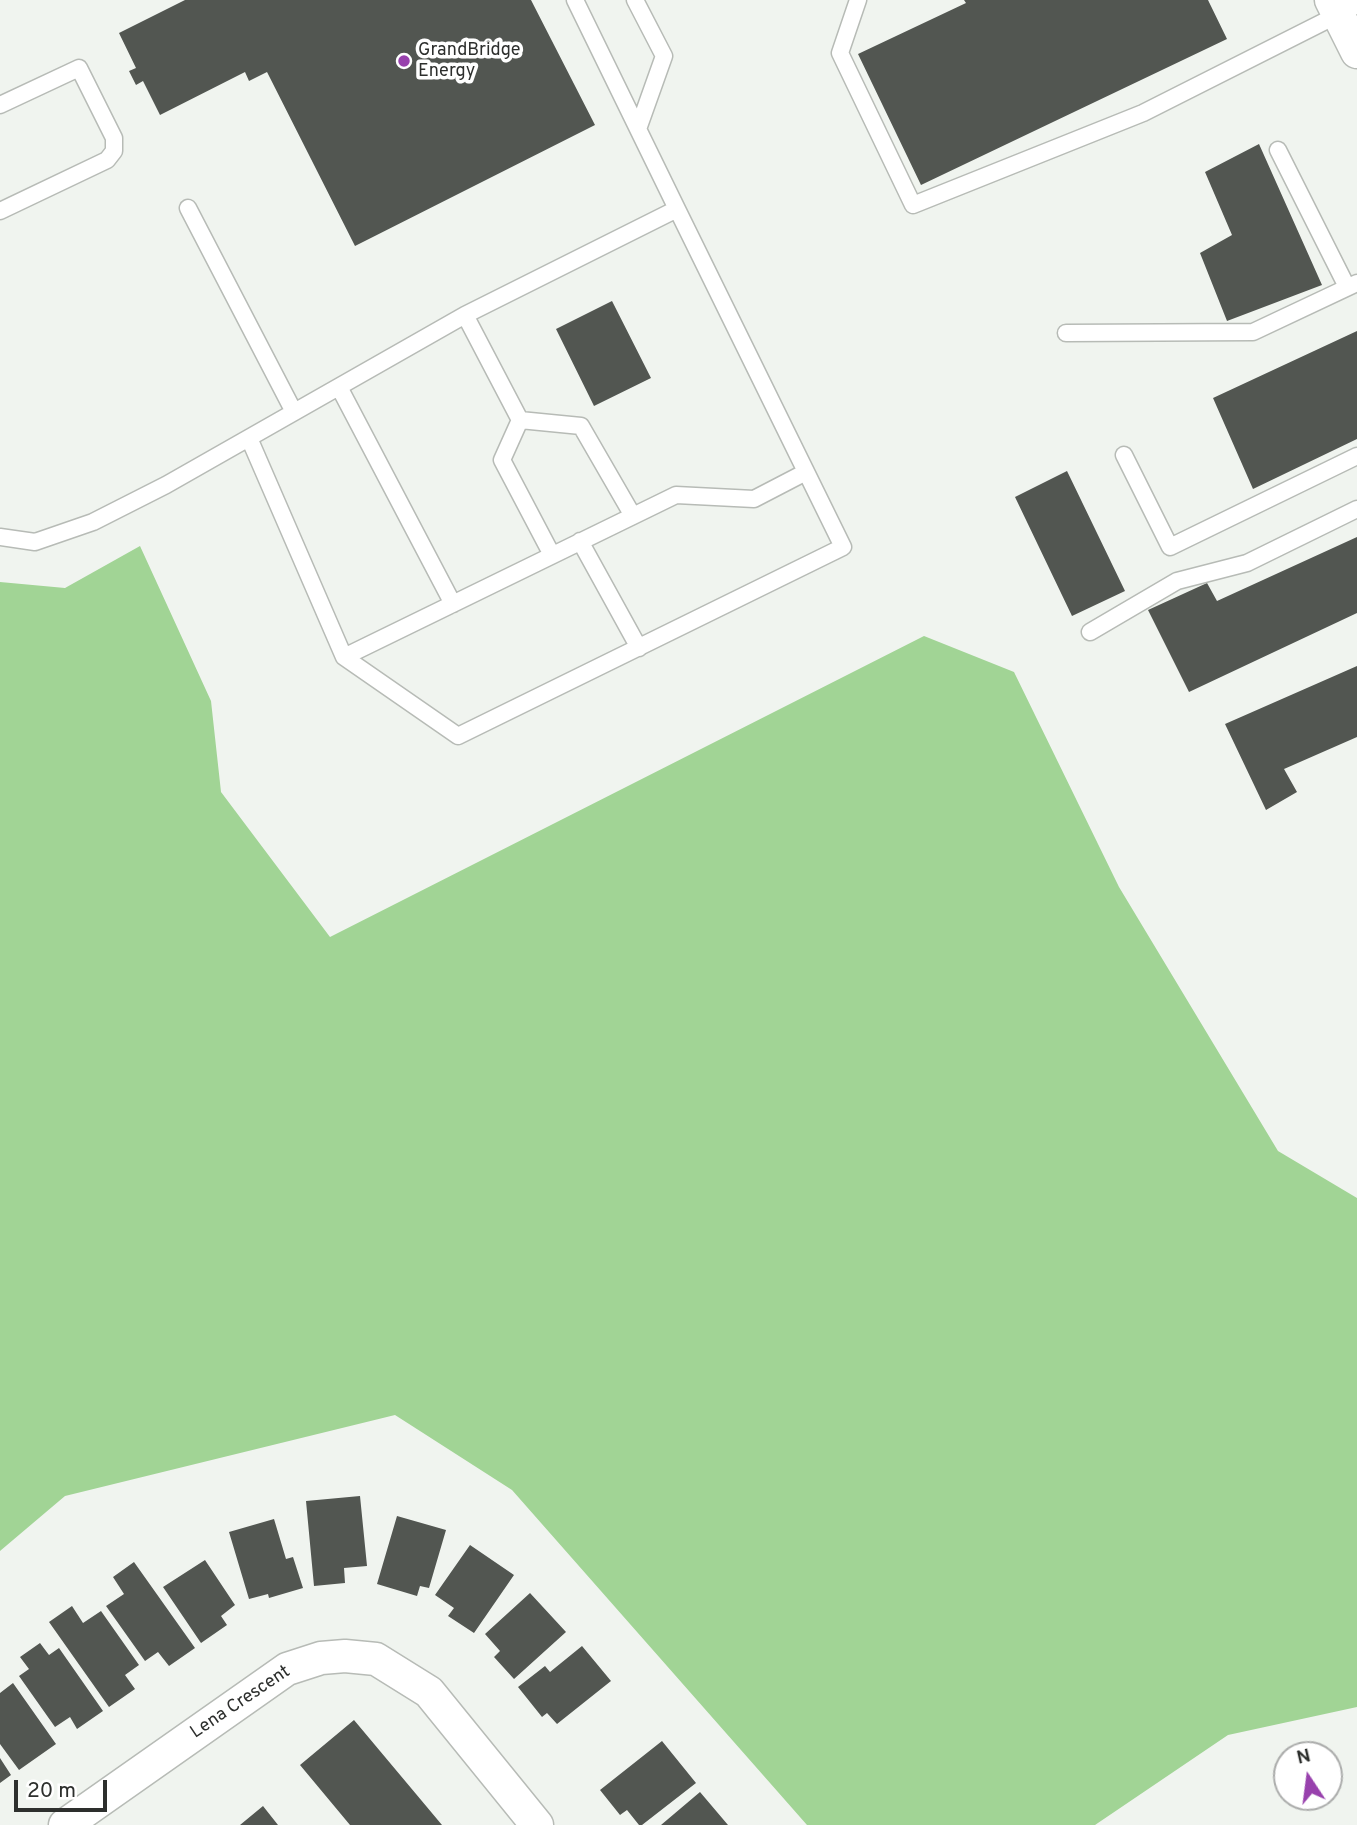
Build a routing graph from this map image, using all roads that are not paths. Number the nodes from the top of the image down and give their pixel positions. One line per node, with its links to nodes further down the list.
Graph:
1 (575, 0): 7 (lane)
2 (635, 0): 7 (lane)
3 (858, 0): 4 (lane)
4 (1342, 6): 5 (street)
5 (1357, 52)
6 (0, 105): 11 (lane)
7 (638, 129): 10 (lane)
8 (1278, 150): 12 (lane)
9 (188, 208): 16 (lane)
10 (677, 209): 13 (lane); 21 (lane)
11 (0, 211)
12 (1352, 285): 14 (lane)
13 (465, 315): 15 (lane); 17 (lane)
14 (1066, 333)
15 (339, 387): 16 (lane); 27 (lane)
16 (294, 412): 18 (lane)
17 (520, 421): 23 (lane); 26 (lane)
18 (249, 438): 24 (lane); 30 (lane)
19 (1124, 455): 20 (lane)
20 (1357, 456)
21 (806, 472): 23 (lane); 29 (lane)
22 (1357, 509): 28 (lane)
23 (633, 516): 25 (lane)
24 (0, 537)
25 (580, 541): 26 (lane); 29 (lane)
26 (552, 555): 27 (lane)
27 (453, 604): 30 (lane)
28 (1090, 632)
29 (639, 648): 30 (lane)
30 (344, 657)
31 (97, 1816): 32 (street, Lena Crescent); 33 (street, Lena Crescent)
32 (65, 1825)
33 (537, 1825)

